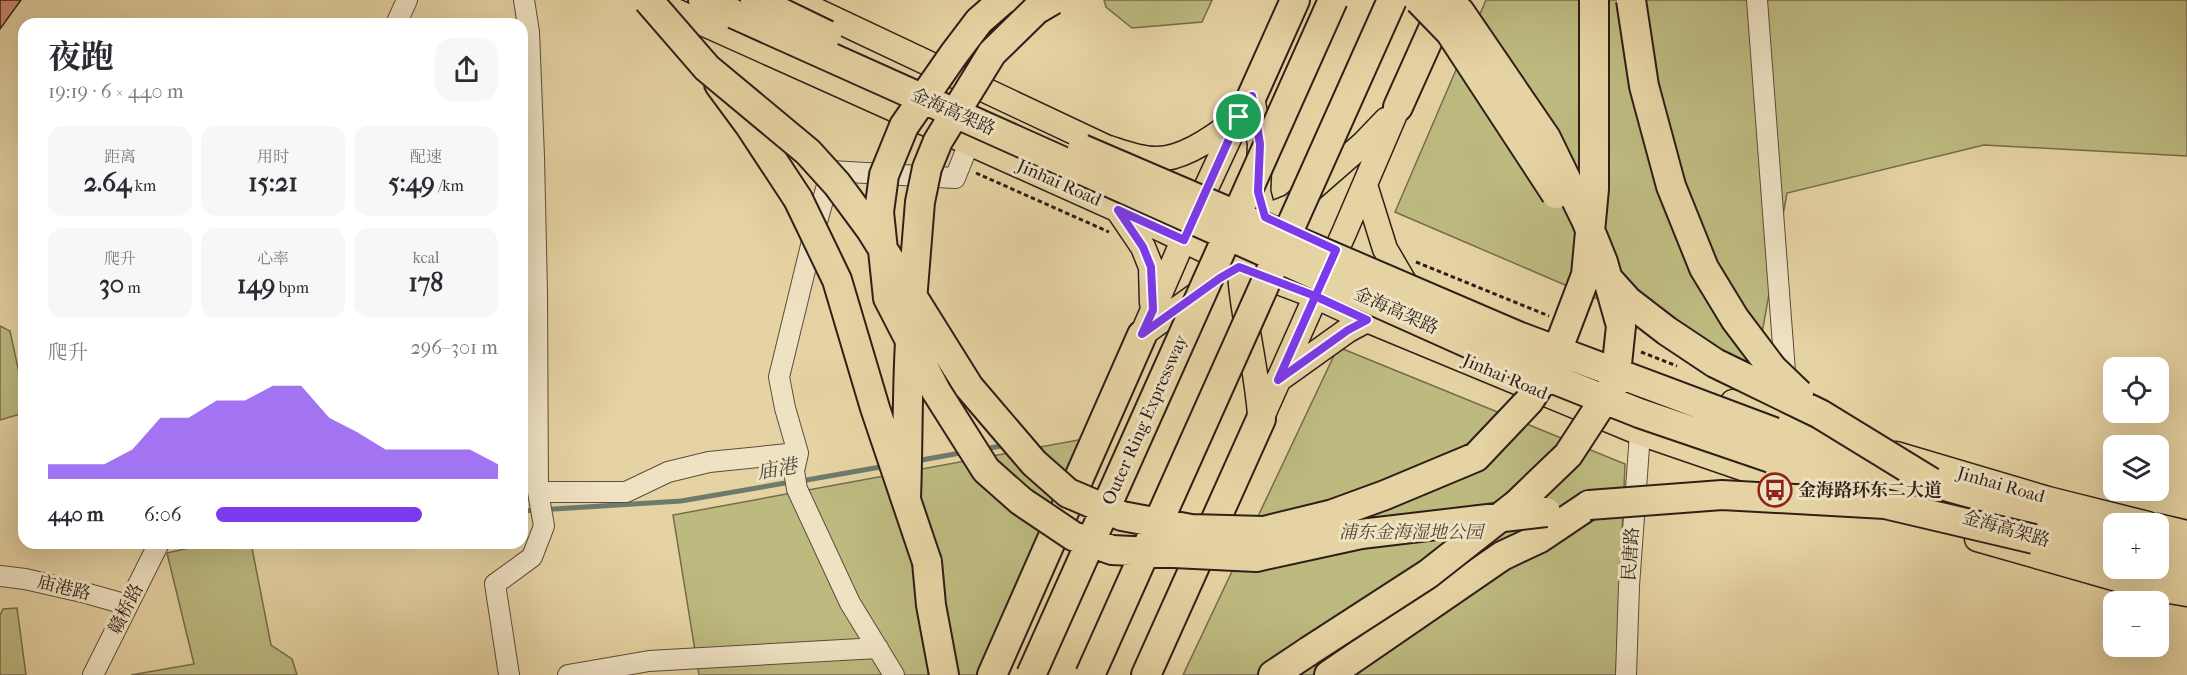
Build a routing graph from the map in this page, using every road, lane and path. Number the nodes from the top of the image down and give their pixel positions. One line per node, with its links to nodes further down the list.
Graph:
1 (407, 0): 17 (street)
2 (524, 0): 18 (street)
3 (649, 0): 20 (highway, bridge); 23 (main road, Jinhai Road)
4 (703, 0): 58 (highway, 金海高架路, bridge)
5 (754, 0): 50 (highway, 金海高架路, bridge)
6 (794, 0): 24 (main road, Jinhai Road)
7 (1003, 0): 53 (highway, bridge)
8 (1053, 0): 52 (highway, bridge)
9 (1295, 0): 21 (highway)
10 (1333, 0): 75 (highway, Outer Ring Expressway, bridge)
11 (1392, 0): 76 (highway, bridge)
12 (1419, 0): 45 (highway, bridge)
13 (1447, 0): 22 (highway); 78 (highway, bridge)
14 (1594, 0): 20 (highway, bridge)
15 (1630, 0): 45 (highway, bridge)
16 (1757, 0): 47 (street)
17 (399, 18)
18 (527, 18)
19 (528, 26): 51 (street)
20 (707, 68): 52 (highway, bridge)
21 (1246, 106): 24 (main road); 26 (main road); 28 (main road)
22 (1398, 107): 25 (main road); 28 (main road)
23 (969, 143): 27 (main road, Jinhai Road); 49 (street)
24 (1109, 148): 26 (main road, Jinhai Road)
25 (1365, 185): 32 (main road); 33 (main road)
26 (1211, 193): 28 (main road, Jinhai Road); 29 (main road); 31 (main road)
27 (1118, 210): 31 (main road, Jinhai Road); 41 (main road)
28 (1265, 217): 29 (main road); 30 (main road, Jinhai Road); 34 (main road)
29 (1239, 235): 31 (main road); 35 (main road)
30 (1314, 241): 33 (main road, Jinhai Road); 34 (main road)
31 (1190, 243): 35 (main road, Jinhai Road); 41 (main road)
32 (1385, 249): 36 (main road); 39 (path)
33 (1336, 250): 36 (main road, Jinhai Road); 38 (main road)
34 (1273, 251): 35 (main road); 37 (main road)
35 (1239, 267): 37 (main road, Jinhai Road); 41 (main road); 46 (main road)
36 (1406, 285): 47 (main road, Jinhai Road)
37 (1289, 286): 38 (main road, Jinhai Road)
38 (1315, 296): 40 (main road, Jinhai Road); 44 (main road)
39 (1557, 319)
40 (1367, 320): 44 (main road); 48 (main road, Jinhai Road)
41 (1147, 322): 74 (highway)
42 (1634, 349): 43 (path)
43 (1678, 367)
44 (1278, 380): 46 (main road)
45 (1820, 414): 50 (highway, bridge)
46 (1260, 419): 77 (highway)
47 (1787, 421): 54 (main road, Jinhai Road)
48 (1641, 433): 66 (main road, Jinhai Road); 80 (street, 民唐路)
49 (797, 471): 51 (street); 68 (street)
50 (1931, 482): 56 (highway, 金海高架路)
51 (538, 495): 70 (street)
52 (906, 498): 73 (highway, bridge)
53 (1589, 505): 58 (highway, bridge); 79 (highway)
54 (2104, 513)
55 (2169, 529): 57 (main road)
56 (2103, 531)
57 (2187, 533)
58 (2034, 539): 62 (highway, 金海高架路)
59 (2169, 547): 61 (highway)
60 (156, 549): 67 (street, 赣桥路)
61 (2187, 551)
62 (2103, 556)
63 (2169, 572): 65 (highway)
64 (0, 576): 67 (street, 庙港路)
65 (2187, 577)
66 (2187, 594)
67 (128, 605): 69 (street, 赣桥路)
68 (878, 648): 71 (street); 72 (street)
69 (93, 675)
70 (508, 675)
71 (568, 675)
72 (894, 675)
73 (944, 675)
74 (992, 675)
75 (1031, 675)
76 (1090, 675)
77 (1146, 675)
78 (1274, 675)
79 (1329, 675)
80 (1626, 675)

